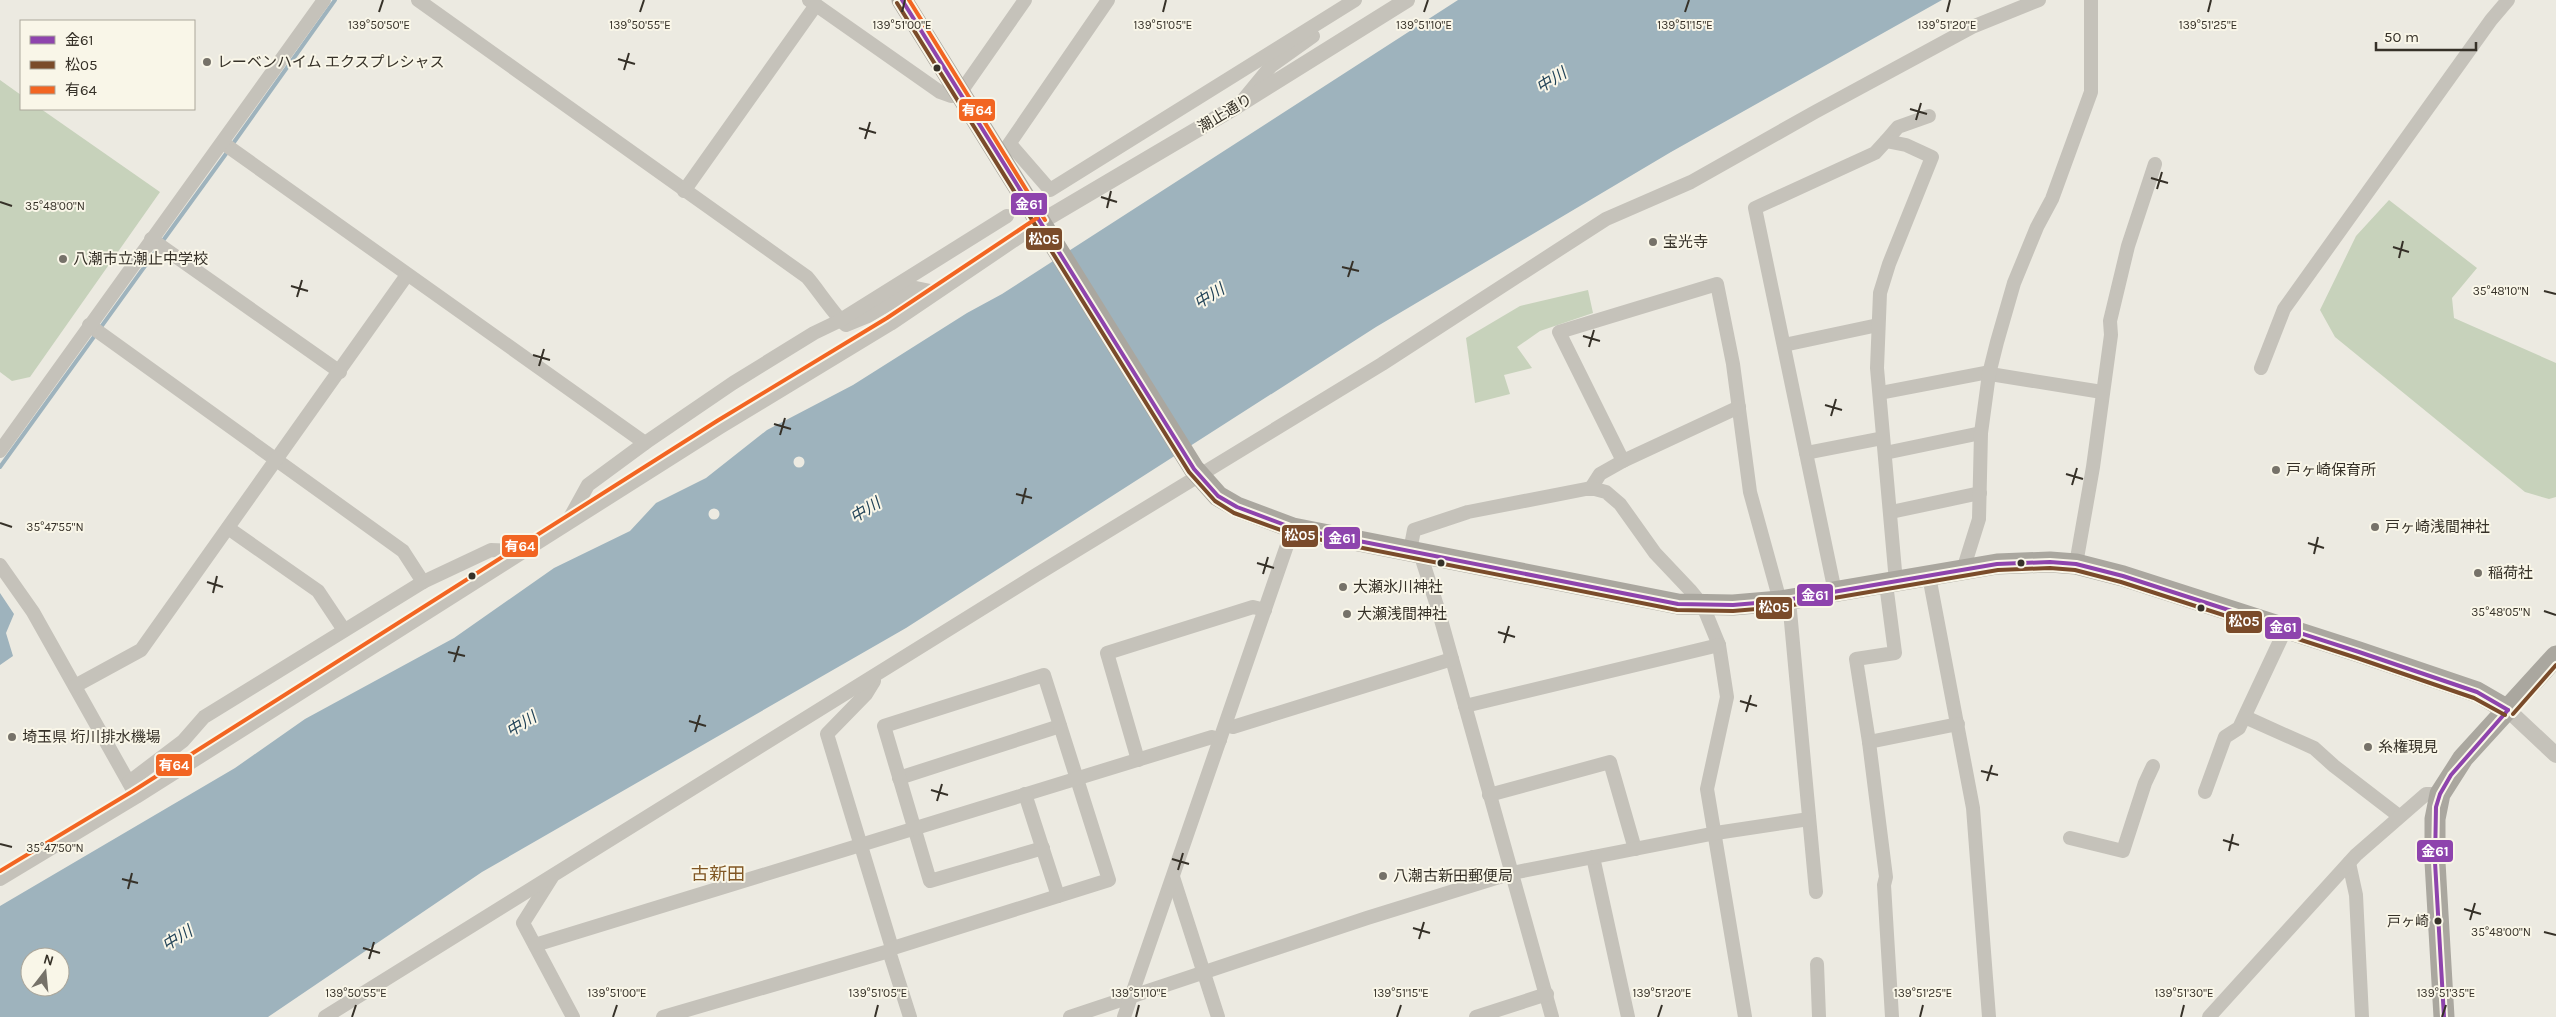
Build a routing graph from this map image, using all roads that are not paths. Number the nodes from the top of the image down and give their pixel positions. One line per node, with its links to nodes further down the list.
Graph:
1 (324, 0): 16 (street)
2 (418, 0): 20 (street)
3 (902, 0): 13 (main road)
4 (1025, 0): 13 (street)
5 (1108, 0): 18 (street)
6 (1355, 0): 12 (street)
7 (1407, 0): 14 (street, 潮止通り)
8 (2039, 0): 44 (street)
9 (2091, 0): 32 (street)
10 (2508, 0): 30 (street)
11 (813, 2): 13 (street); 20 (street)
12 (1342, 2): 14 (street); 18 (street)
13 (960, 92): 18 (main road)
14 (1237, 106): 22 (street, 潮止通り)
15 (1929, 116): 17 (street)
16 (223, 142): 23 (street); 24 (street)
17 (1886, 142): 28 (street); 29 (street)
18 (1005, 150): 22 (main road)
19 (2155, 164): 33 (street)
20 (684, 191): 26 (street)
21 (1006, 216): 26 (street)
22 (1045, 230): 25 (street, 潮止通り); 44 (main road)
23 (151, 239): 27 (street); 31 (street)
24 (407, 275): 31 (street); 38 (street)
25 (935, 292): 26 (street); 48 (street, 潮止通り)
26 (839, 321): 38 (street)
27 (88, 326): 39 (street); 42 (street)
28 (1878, 326): 29 (street); 34 (street)
29 (1784, 345): 41 (street)
30 (2261, 368)
31 (340, 372): 42 (street)
32 (1990, 374): 33 (street); 34 (street); 36 (street)
33 (2102, 392): 53 (street)
34 (1880, 393): 37 (street)
35 (1739, 407): 43 (street); 43 (street); 60 (street)
36 (1981, 433): 40 (street); 46 (street)
37 (1883, 438): 40 (street); 41 (street)
38 (645, 443): 48 (street)
39 (0, 451)
40 (1885, 453): 47 (street)
41 (1806, 454): 59 (street)
42 (276, 460): 49 (street); 57 (street)
43 (1623, 461): 45 (street)
44 (1197, 473): 50 (main road); 68 (street)
45 (1591, 488): 52 (street); 61 (street)
46 (1980, 493): 47 (street); 55 (street)
47 (1891, 512): 58 (street)
48 (567, 523): 51 (street, 潮止通り)
49 (228, 528): 64 (street); 69 (street)
50 (1293, 528): 52 (main road); 62 (street)
51 (520, 551): 57 (street); 83 (street, 潮止通り)
52 (1415, 552): 61 (main road); 67 (street)
53 (2076, 564): 55 (main road); 63 (main road)
54 (0, 565): 69 (street)
55 (1963, 570): 56 (main road)
56 (1929, 576): 58 (main road); 73 (street)
57 (423, 582): 64 (street)
58 (1891, 583): 59 (main road); 77 (street)
59 (1835, 592): 60 (main road)
60 (1784, 600): 61 (main road); 89 (street)
61 (1703, 606): 65 (street)
62 (1265, 610): 74 (street); 79 (street)
63 (2286, 628): 71 (main road); 72 (street)
64 (344, 630): 83 (street)
65 (1719, 645): 70 (street); 91 (street)
66 (2556, 656): 71 (main road)
67 (1452, 659): 70 (street); 74 (street)
68 (878, 676): 93 (street); 99 (street)
69 (75, 686): 83 (street)
70 (1465, 706): 87 (street)
71 (2508, 710): 78 (street); 86 (main road)
72 (2245, 716): 84 (street); 88 (street)
73 (1958, 724): 77 (street); 123 (street)
74 (1226, 725): 76 (street)
75 (1060, 726): 81 (street); 81 (street); 82 (street)
76 (1220, 740): 79 (street); 100 (street)
77 (1869, 742): 122 (street)
78 (2556, 755)
79 (1138, 760): 82 (street)
80 (2153, 766): 92 (street)
81 (899, 778): 90 (street)
82 (1077, 778): 85 (street); 103 (street)
83 (132, 789): 101 (street, 潮止通り)
84 (2205, 792)
85 (1025, 794): 90 (street); 94 (street)
86 (2440, 794): 88 (street); 126 (main road)
87 (1490, 795): 95 (street); 98 (street)
88 (2399, 816): 97 (street)
89 (1809, 819): 91 (street); 102 (street)
90 (914, 829): 93 (street); 94 (street)
91 (1716, 833): 95 (street); 120 (street)
92 (2070, 838)
93 (862, 845): 104 (street); 105 (street)
94 (1043, 848): 103 (street)
95 (1635, 849): 96 (street)
96 (1593, 857): 98 (street); 119 (street)
97 (2349, 863): 124 (street); 125 (street)
98 (1512, 873): 107 (street); 108 (street)
99 (554, 874): 104 (street); 110 (street)
100 (1173, 877): 107 (street); 109 (street)
101 (0, 878)
102 (1816, 892)
103 (1058, 896): 105 (street)
104 (535, 945): 111 (street)
105 (891, 949): 112 (street); 113 (street)
106 (1817, 964): 121 (street)
107 (1204, 973): 109 (street); 116 (street)
108 (1546, 994): 117 (street); 118 (street)
109 (1132, 996): 114 (street); 115 (street)
110 (325, 1017)
111 (573, 1017)
112 (662, 1017)
113 (910, 1017)
114 (1070, 1017)
115 (1124, 1017)
116 (1218, 1017)
117 (1476, 1017)
118 (1552, 1017)
119 (1628, 1017)
120 (1745, 1017)
121 (1819, 1017)
122 (1892, 1017)
123 (1988, 1017)
124 (2209, 1017)
125 (2362, 1017)
126 (2444, 1017)

